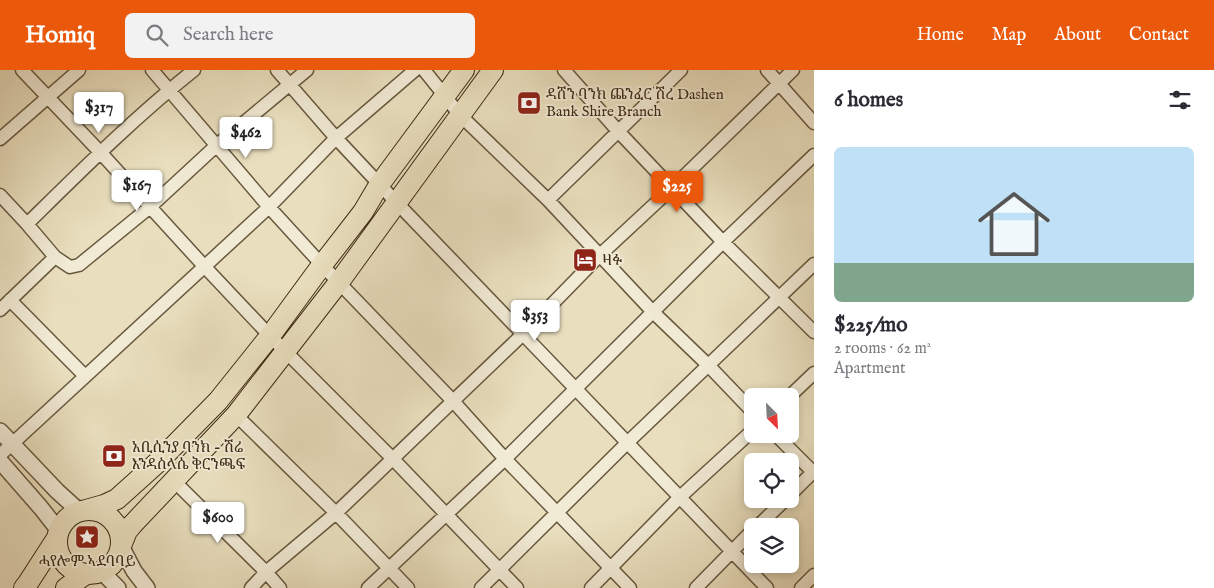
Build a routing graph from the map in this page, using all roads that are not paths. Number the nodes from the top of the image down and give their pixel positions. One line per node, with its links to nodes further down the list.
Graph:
1 (22, 70): 18 (street)
2 (79, 70): 18 (street)
3 (152, 70): 17 (street)
4 (194, 70): 17 (street)
5 (278, 70): 16 (street)
6 (307, 70): 16 (street)
7 (415, 70): 23 (street)
8 (424, 70): 19 (street)
9 (464, 70): 19 (highway)
10 (493, 70): 20 (highway)
11 (681, 70): 22 (street)
12 (767, 70): 15 (street)
13 (793, 70): 15 (street)
14 (567, 71): 22 (street)
15 (779, 82): 21 (street); 29 (street)
16 (290, 83): 23 (street); 25 (street)
17 (170, 90): 25 (street); 26 (street)
18 (48, 96): 24 (street); 26 (street)
19 (446, 96): 20 (street); 28 (highway)
20 (460, 115): 31 (street); 32 (highway)
21 (814, 124)
22 (618, 131): 29 (street); 31 (street)
23 (336, 138): 28 (street); 34 (street)
24 (0, 140)
25 (217, 145): 33 (street); 34 (street)
26 (100, 152): 33 (street); 35 (street)
27 (814, 155): 36 (street)
28 (379, 185): 32 (street); 39 (highway)
29 (672, 188): 36 (street); 37 (street)
30 (0, 195): 35 (street)
31 (548, 200): 37 (street)
32 (397, 204): 42 (highway); 48 (street)
33 (150, 207): 38 (street); 41 (street)
34 (269, 207): 39 (street); 41 (street)
35 (27, 224): 38 (street)
36 (723, 242): 43 (street); 46 (street)
37 (600, 255): 46 (street); 48 (street)
38 (55, 257): 44 (street)
39 (322, 264): 42 (street); 49 (highway)
40 (814, 264): 43 (street)
41 (204, 266): 49 (street); 53 (street)
42 (339, 282): 50 (highway); 56 (street)
43 (779, 298): 47 (street); 51 (street)
44 (10, 300): 45 (street); 53 (street)
45 (0, 310)
46 (653, 312): 51 (street); 55 (street)
47 (814, 332)
48 (524, 334): 55 (street); 56 (street)
49 (270, 336): 50 (street); 73 (highway)
50 (286, 351): 58 (highway); 65 (street)
51 (708, 365): 57 (street); 61 (street)
52 (814, 373): 54 (street)
53 (85, 376): 63 (street)
54 (798, 388)
55 (575, 390): 61 (street); 66 (street)
56 (453, 401): 65 (street); 66 (street)
57 (744, 403)
58 (236, 415): 69 (highway); 75 (street)
59 (0, 431): 63 (street)
60 (744, 438): 71 (street)
61 (627, 443): 71 (street); 74 (street)
62 (784, 443): 68 (street)
63 (12, 444): 64 (street); 73 (street)
64 (0, 455)
65 (393, 459): 75 (street); 76 (street)
66 (505, 459): 74 (street); 76 (street)
67 (0, 461): 78 (street)
68 (814, 472): 70 (street)
69 (174, 481): 80 (highway); 85 (street)
70 (799, 486)
71 (680, 497): 81 (street); 83 (street)
72 (777, 508): 77 (street)
73 (83, 511): 78 (highway); 80 (highway)
74 (556, 512): 83 (street); 84 (street)
75 (336, 513): 82 (street); 85 (street)
76 (445, 514): 82 (street); 84 (street)
77 (766, 518)
78 (58, 535): 86 (highway); 88 (highway)
79 (744, 539): 81 (street)
80 (121, 546): 86 (highway); 91 (street)
81 (732, 551): 100 (street); 101 (street)
82 (389, 568): 94 (street); 95 (street)
83 (610, 569): 98 (street); 99 (street)
84 (498, 570): 96 (street); 97 (street)
85 (266, 572): 92 (street); 93 (street)
86 (94, 573): 89 (highway); 90 (street)
87 (814, 575): 102 (street)
88 (24, 588)
89 (66, 588)
90 (118, 588)
91 (147, 588)
92 (251, 588)
93 (280, 588)
94 (368, 588)
95 (408, 588)
96 (481, 588)
97 (517, 588)
98 (591, 588)
99 (630, 588)
100 (696, 588)
101 (767, 588)
102 (801, 588)

